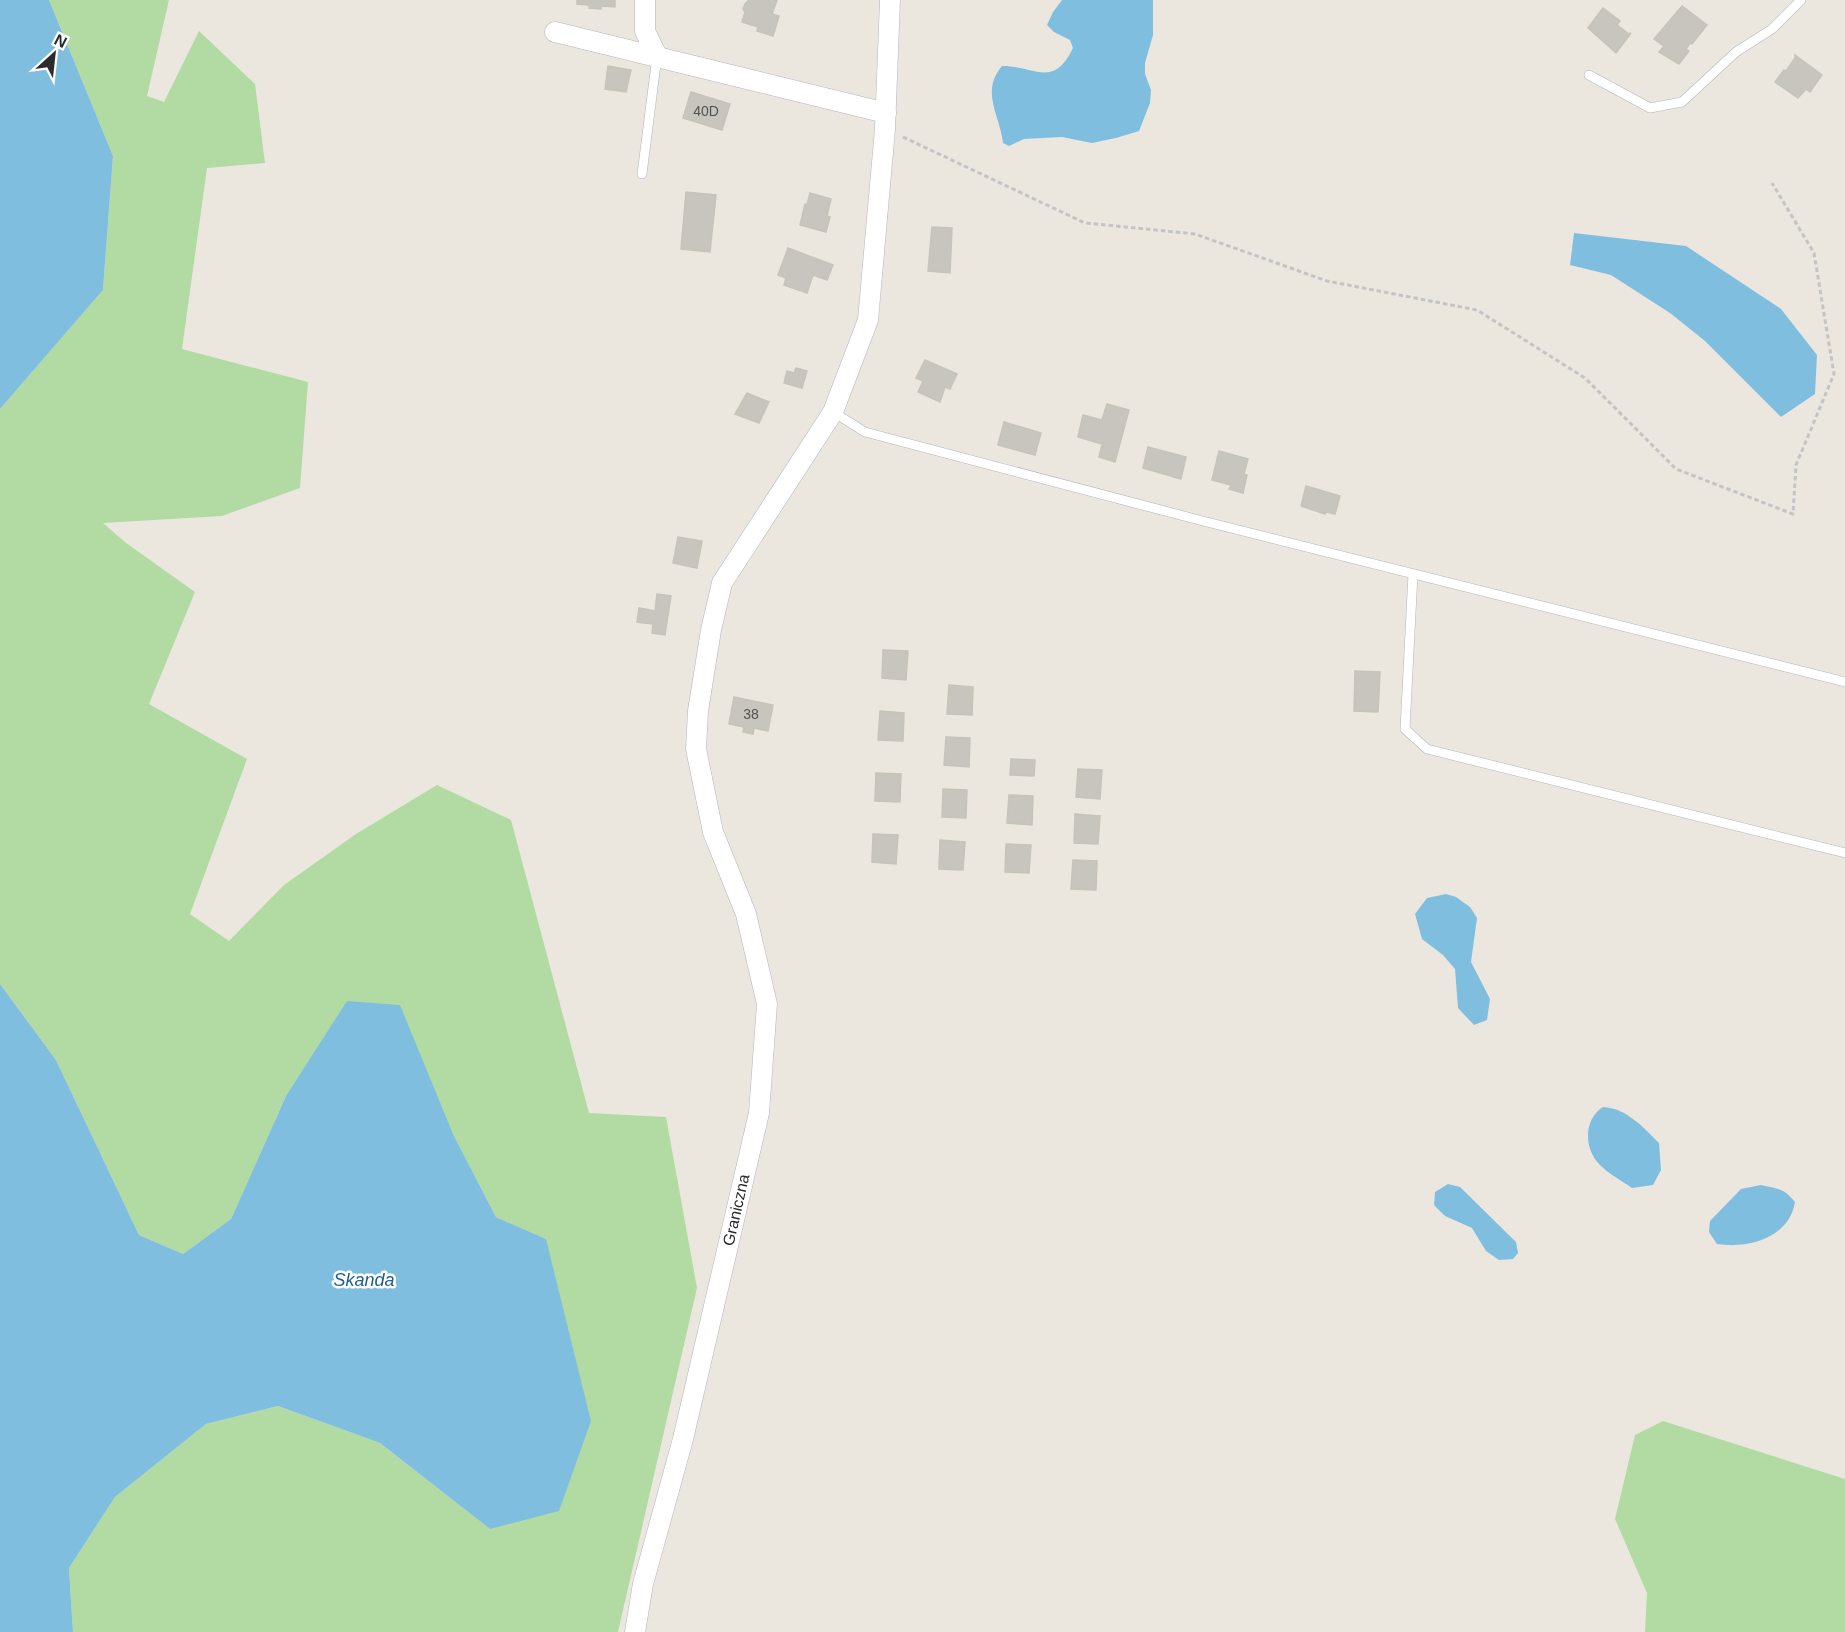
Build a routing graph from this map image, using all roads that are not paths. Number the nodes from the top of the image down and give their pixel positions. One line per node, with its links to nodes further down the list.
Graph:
1 (645, 0): 5 (street)
2 (890, 0): 7 (street, Graniczna)
3 (1801, 0): 6 (lane)
4 (555, 32): 5 (street)
5 (657, 56): 7 (street); 8 (lane)
6 (1590, 75)
7 (885, 121): 9 (street, Graniczna)
8 (642, 174)
9 (833, 412): 10 (lane); 13 (street, Graniczna)
10 (1413, 574): 11 (lane); 12 (lane)
11 (1845, 682)
12 (1845, 853)
13 (635, 1632)

